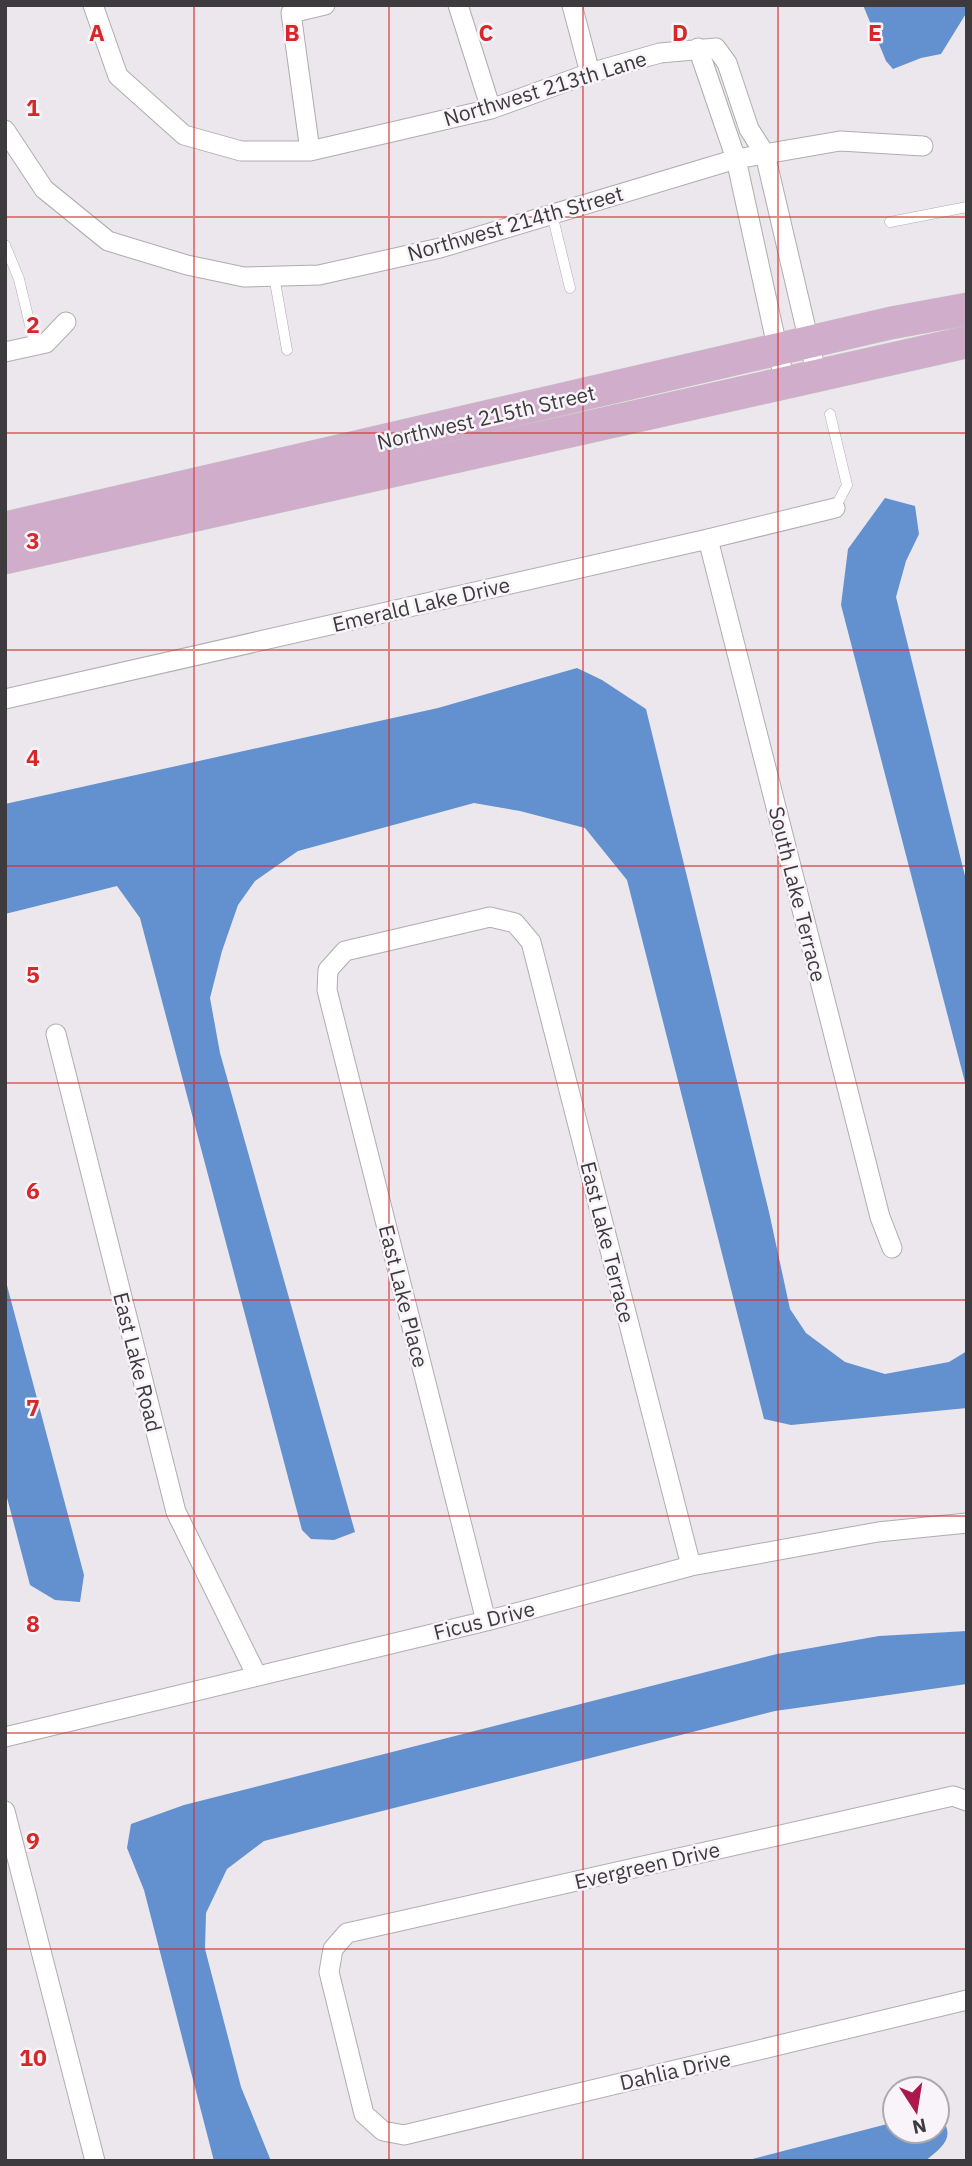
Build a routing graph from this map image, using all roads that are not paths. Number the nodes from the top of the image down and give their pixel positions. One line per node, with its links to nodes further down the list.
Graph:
1 (93, 5): 10 (street, Northwest 213th Lane)
2 (325, 5): 10 (street)
3 (458, 5): 7 (street)
4 (572, 5): 6 (street)
5 (698, 48): 6 (street, Northwest 213th Lane); 11 (street); 12 (street)
6 (590, 73): 7 (street, Northwest 213th Lane)
7 (491, 109): 10 (street, Northwest 213th Lane)
8 (5, 130): 17 (street, Northwest 214th Street)
9 (923, 146): 11 (street, Northwest 214th Street)
10 (310, 151)
11 (765, 154): 12 (street, Northwest 214th Street); 22 (street)
12 (736, 159): 14 (street, Northwest 214th Street); 22 (street)
13 (967, 207): 15 (lane)
14 (552, 214): 17 (street, Northwest 214th Street); 18 (lane)
15 (890, 222)
16 (5, 245): 23 (lane)
17 (274, 276): 24 (lane)
18 (570, 288)
19 (967, 309): 22 (main road, Northwest 215th Street)
20 (66, 322): 23 (street)
21 (967, 342): 26 (main road, Northwest 215th Street)
22 (794, 345): 26 (street); 27 (street); 30 (main road, Northwest 215th Street)
23 (35, 346): 25 (street)
24 (287, 350)
25 (5, 352)
26 (817, 376): 27 (main road, Northwest 215th Street)
27 (785, 383): 32 (main road, Northwest 215th Street)
28 (830, 414): 29 (lane)
29 (835, 508): 31 (street, Emerald Lake Drive)
30 (5, 528)
31 (708, 539): 33 (street, Emerald Lake Drive); 36 (street, South Lake Terrace)
32 (5, 558)
33 (5, 699)
34 (328, 970): 38 (street, East Lake Terrace); 39 (street, East Lake Place)
35 (56, 1034): 40 (street, East Lake Road)
36 (892, 1248)
37 (967, 1524): 38 (street, Ficus Drive)
38 (691, 1566): 39 (street, Ficus Drive)
39 (486, 1621): 40 (street, Ficus Drive)
40 (257, 1676): 41 (street, Ficus Drive)
41 (5, 1737)
42 (967, 1801): 45 (street, Evergreen Drive)
43 (5, 1811): 46 (street)
44 (967, 2000): 45 (street, Dahlia Drive)
45 (383, 2131)
46 (95, 2161)

